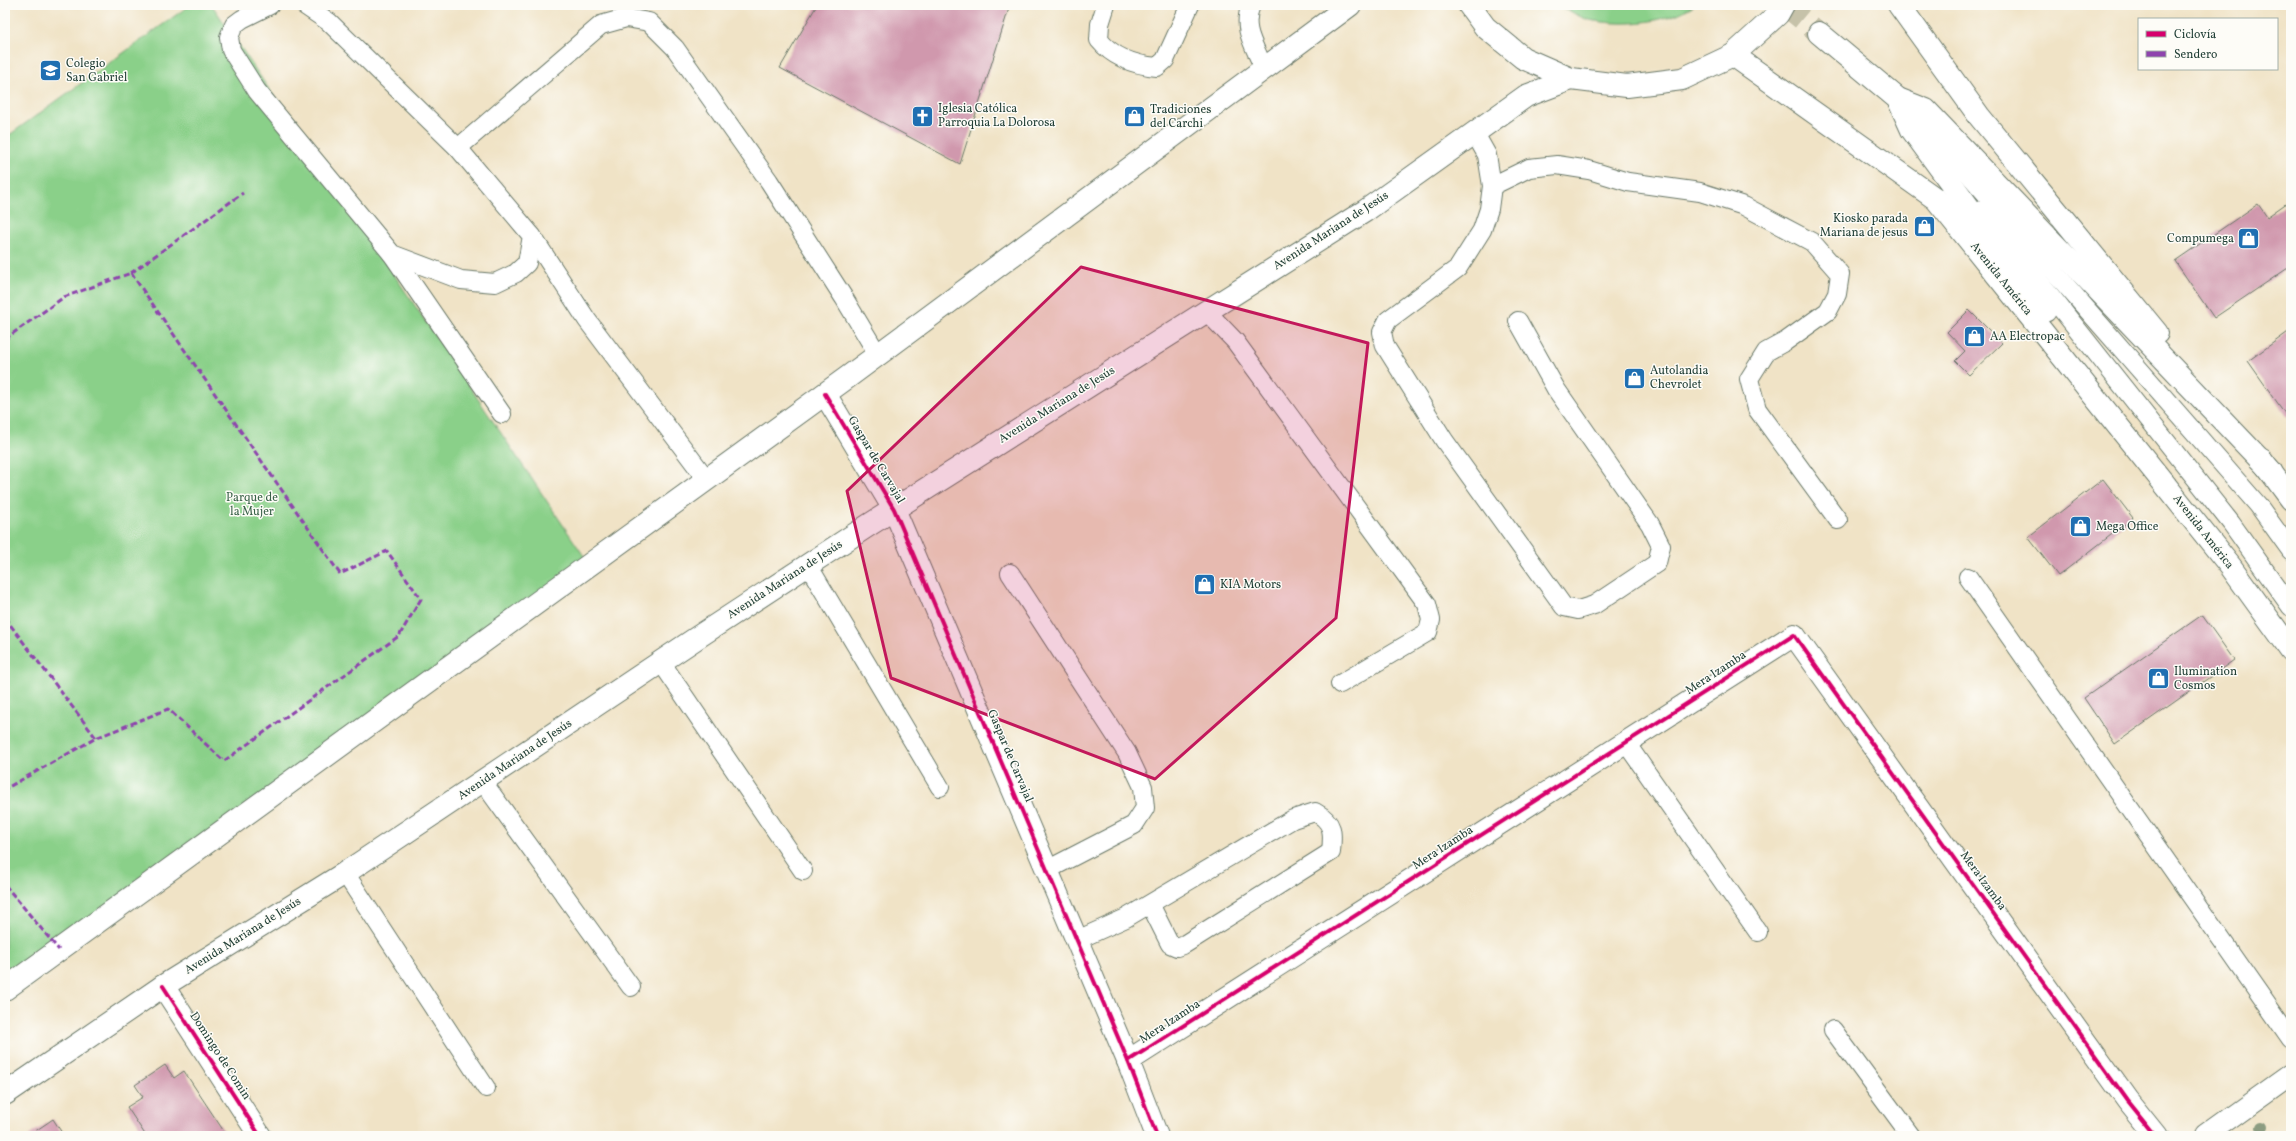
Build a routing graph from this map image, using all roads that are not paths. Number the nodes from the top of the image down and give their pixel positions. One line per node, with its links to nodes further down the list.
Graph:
1 (270, 5): 19 (lane)
2 (304, 5): 16 (lane)
3 (1106, 5): 4 (lane)
4 (1190, 5)
5 (1251, 5): 12 (lane)
6 (1350, 5): 12 (main road)
7 (1470, 5): 13 (main road)
8 (1783, 5): 11 (main road)
9 (1900, 5): 25 (main road)
10 (1819, 33): 14 (main road)
11 (1733, 55): 13 (main road); 32 (main road, Avenida América)
12 (1264, 69): 22 (main road)
13 (1571, 79): 15 (main road, Avenida Mariana de Jesús)
14 (1898, 99): 25 (main road); 30 (lane); 32 (main road); 35 (lane)
15 (1474, 132): 17 (lane); 20 (main road, Avenida Mariana de Jesús)
16 (458, 148): 18 (lane); 22 (lane)
17 (1492, 186): 21 (lane); 29 (lane)
18 (532, 236): 19 (lane); 26 (lane)
19 (392, 254): 24 (lane)
20 (1206, 311): 28 (main road, Avenida Mariana de Jesús); 38 (lane)
21 (1518, 321)
22 (878, 355): 23 (main road)
23 (825, 394): 26 (main road); 28 (main road, Gaspar de Carvajal)
24 (502, 414)
25 (2271, 471): 27 (main road)
26 (706, 480): 50 (main road)
27 (2291, 499)
28 (894, 509): 31 (main road, Avenida Mariana de Jesús); 42 (main road, Gaspar de Carvajal)
29 (1838, 520)
30 (2291, 551)
31 (808, 565): 37 (main road, Avenida Mariana de Jesús); 41 (lane)
32 (2231, 567): 36 (main road, Avenida América)
33 (1010, 573): 42 (lane)
34 (1968, 577): 52 (lane)
35 (2291, 608)
36 (2291, 650)
37 (661, 662): 40 (main road, Avenida Mariana de Jesús); 43 (lane)
38 (1340, 684)
39 (1626, 742): 46 (lane); 53 (main road, Mera Izamba); 60 (main road, Mera Izamba)
40 (483, 782): 44 (main road, Avenida Mariana de Jesús); 49 (lane)
41 (940, 787)
42 (1047, 870): 47 (main road, Gaspar de Carvajal)
43 (803, 871)
44 (345, 873): 48 (main road, Avenida Mariana de Jesús); 55 (lane)
45 (1150, 904): 45 (lane); 47 (lane)
46 (1758, 932)
47 (1076, 940): 53 (main road, Gaspar de Carvajal)
48 (163, 986): 56 (main road, Avenida Mariana de Jesús); 57 (main road, Domingo de Comin)
49 (631, 987)
50 (5, 989)
51 (1833, 1030): 59 (lane)
52 (2291, 1039)
53 (1128, 1061): 58 (main road, Gaspar de Carvajal)
54 (2291, 1075): 61 (main road)
55 (486, 1088)
56 (5, 1094)
57 (260, 1136)
58 (1156, 1136)
59 (1910, 1136)
60 (2156, 1136)
61 (2206, 1136)

